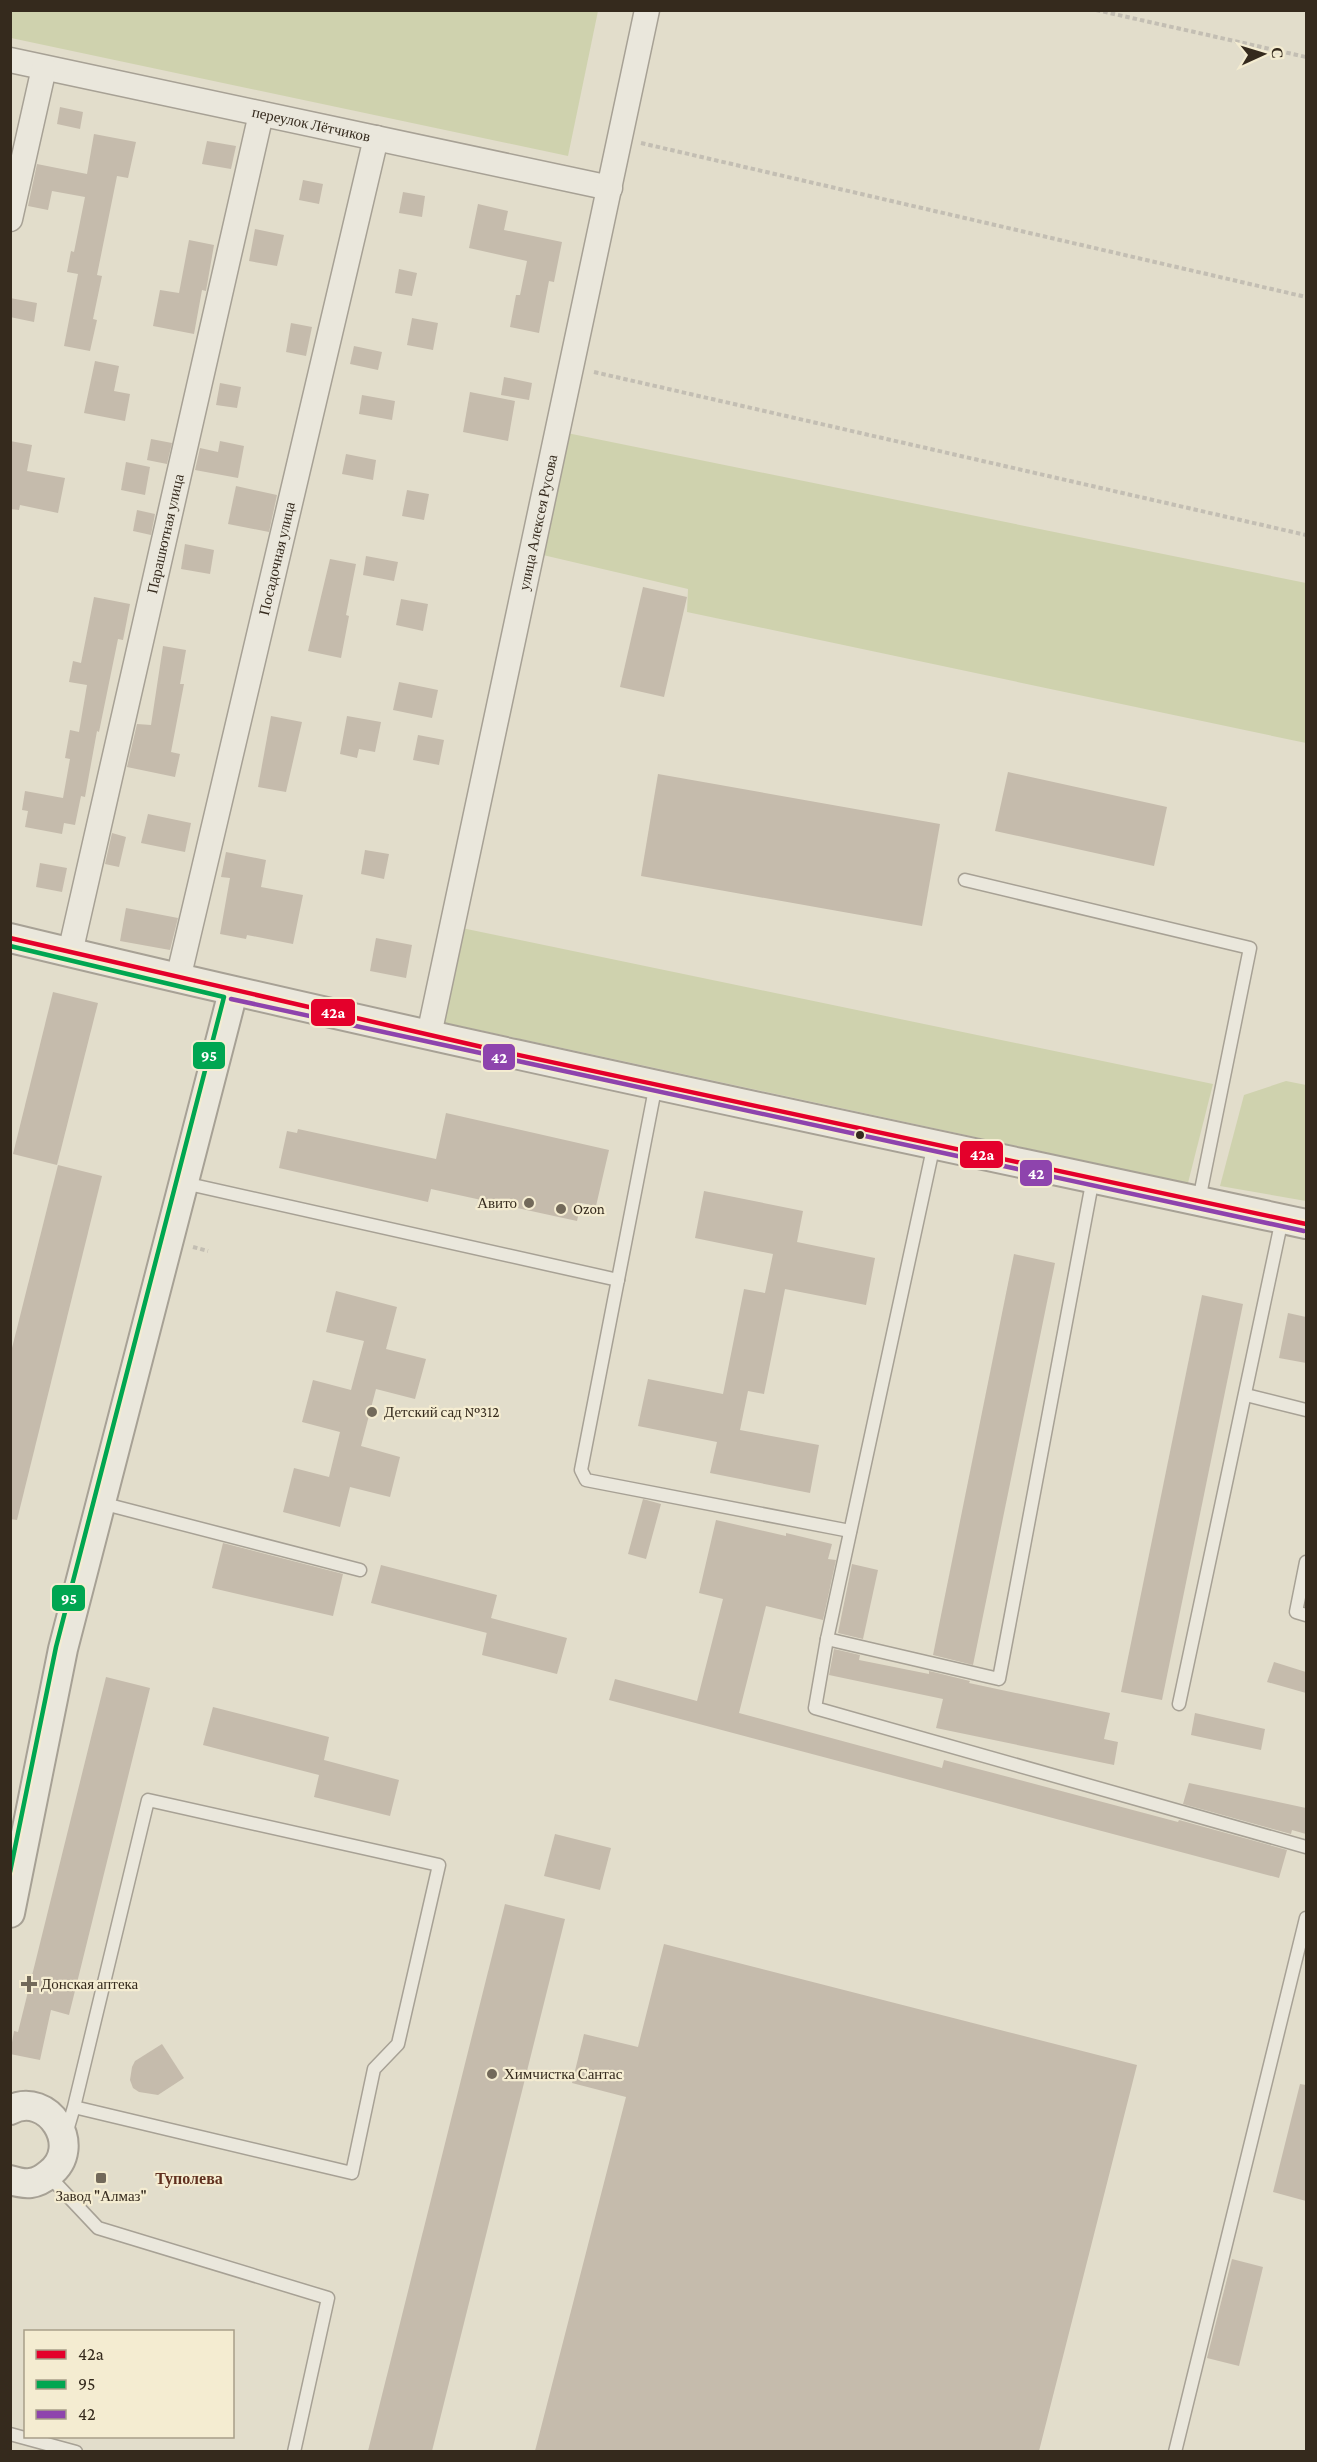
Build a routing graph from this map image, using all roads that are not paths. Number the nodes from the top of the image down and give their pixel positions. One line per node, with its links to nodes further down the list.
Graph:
1 (647, 10): 6 (street, улица Алексея Русова)
2 (10, 60): 3 (street, переулок Лётчиков)
3 (44, 68): 4 (street, переулок Лётчиков); 7 (street)
4 (261, 114): 5 (street, переулок Лётчиков); 10 (street, Парашютная улица)
5 (376, 138): 6 (street, переулок Лётчиков); 11 (street, Посадочная улица)
6 (609, 188): 13 (street, улица Алексея Русова)
7 (10, 219)
8 (965, 880): 18 (lane)
9 (10, 938): 10 (street)
10 (70, 953): 11 (street)
11 (178, 979): 12 (street)
12 (233, 992): 13 (street); 17 (street)
13 (429, 1035): 14 (street)
14 (656, 1084): 15 (street); 20 (lane)
15 (934, 1143): 16 (street); 24 (lane)
16 (1093, 1177): 18 (street); 28 (lane)
17 (184, 1183): 20 (lane); 23 (street)
18 (1199, 1200): 19 (street)
19 (1294, 1221): 21 (lane)
20 (618, 1280): 24 (lane)
21 (1246, 1395): 22 (lane); 29 (lane)
22 (1306, 1410)
23 (100, 1503): 26 (lane); 31 (street)
24 (850, 1531): 28 (lane)
25 (1306, 1562): 27 (lane)
26 (360, 1570)
27 (1306, 1615)
28 (827, 1639): 30 (lane)
29 (1179, 1704)
30 (1306, 1846)
31 (10, 1913)
32 (1306, 1918): 41 (lane)
33 (74, 2108): 33 (lane); 35 (lane)
34 (10, 2110): 35 (street)
35 (64, 2138): 36 (street)
36 (48, 2175): 37 (street); 40 (lane)
37 (10, 2180)
38 (26, 2438): 39 (lane)
39 (76, 2451)
40 (294, 2451)
41 (1175, 2451)

